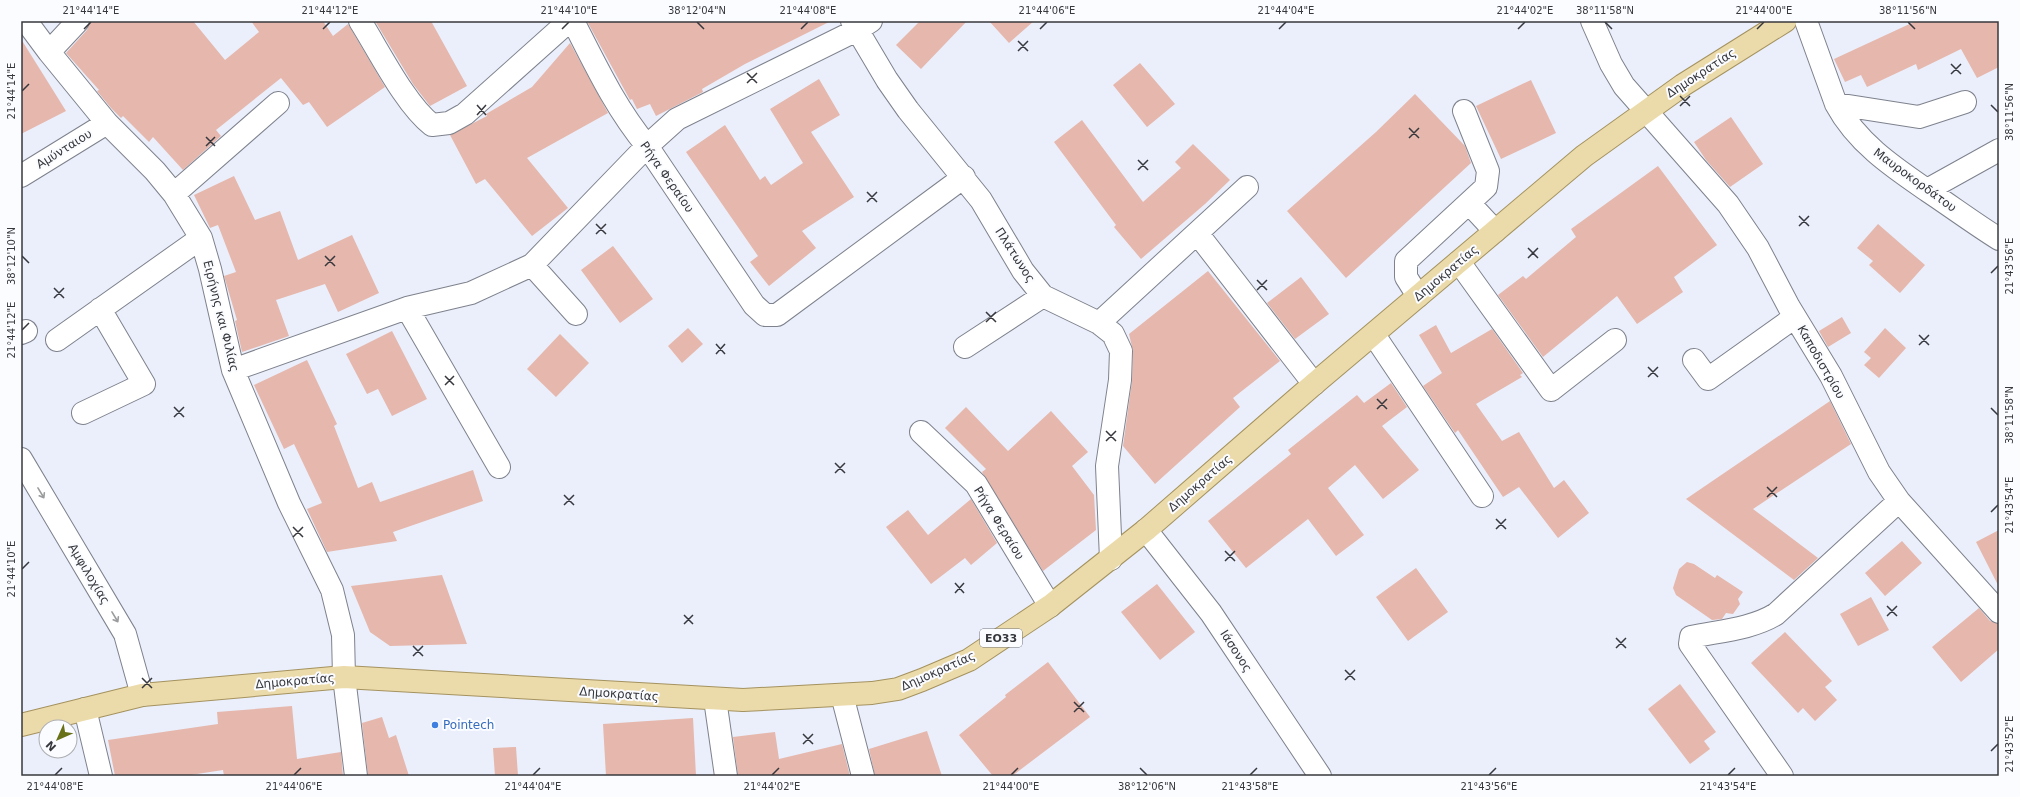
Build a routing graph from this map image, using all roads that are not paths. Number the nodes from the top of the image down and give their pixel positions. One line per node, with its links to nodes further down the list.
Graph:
1 (26, 21): 10 (street, Ειρήνης και Φιλίας)
2 (78, 21): 10 (street)
3 (360, 21): 4 (street)
4 (569, 21)
5 (573, 21): 17 (street, Ρήγα Φεραίου)
6 (1592, 21): 14 (street, Καποδιστρίου)
7 (1785, 21): 14 (main road, Δημοκρατίας / ΕΟ33)
8 (1806, 21): 13 (street, Μαυροκορδάτου)
9 (860, 24): 17 (street); 20 (street, Πλάτωνος)
10 (49, 52): 16 (street, Ειρήνης και Φιλίας)
11 (1965, 102): 13 (street)
12 (278, 103): 23 (street)
13 (1836, 104): 22 (street, Μαυροκορδάτου)
14 (1646, 110): 25 (main road, Δημοκρατίας / ΕΟ33); 36 (street, Καποδιστρίου)
15 (1464, 111): 24 (street)
16 (107, 123): 19 (street, Αμύνταιου); 23 (street, Ειρήνης και Φιλίας)
17 (647, 146): 20 (street, Ρήγα Φεραίου); 30 (street)
18 (1999, 150): 22 (street)
19 (21, 176)
20 (964, 177): 31 (street, Πλάτωνος)
21 (1247, 187): 26 (street)
22 (1927, 190): 28 (street, Μαυροκορδάτου)
23 (174, 194): 27 (street, Ειρήνης και Φιλίας)
24 (1469, 203): 25 (street); 32 (street)
25 (1496, 231): 29 (main road, Δημοκρατίας / ΕΟ33)
26 (1197, 233): 37 (street); 44 (street)
27 (201, 238): 34 (street); 43 (street, Ειρήνης και Φιλίας)
28 (1999, 239)
29 (1459, 262): 32 (main road, Δημοκρατίας / ΕΟ33); 40 (street)
30 (532, 265): 33 (street); 35 (street)
31 (1043, 296): 37 (street, Πλάτωνος); 41 (street)
32 (1418, 296): 38 (main road, Δημοκρατίας / ΕΟ33)
33 (408, 308): 43 (street); 48 (street)
34 (100, 309): 39 (street); 45 (street)
35 (576, 314)
36 (1795, 317): 42 (street); 50 (street, Καποδιστρίου)
37 (1099, 324): 52 (street, Πλάτωνος)
38 (1374, 335): 44 (main road, Δημοκρατίας / ΕΟ33); 49 (street)
39 (56, 340)
40 (1615, 340)
41 (965, 347)
42 (1694, 360)
43 (233, 370): 55 (street, Ειρήνης και Φιλίας)
44 (1314, 384): 51 (main road, Δημοκρατίας / ΕΟ33)
45 (83, 413)
46 (920, 432): 53 (street, Ρήγα Φεραίου)
47 (21, 459): 56 (street, Αμφιλοχίας, one-way to 56)
48 (499, 467)
49 (1482, 496)
50 (1899, 501): 54 (street, Καποδιστρίου); 66 (street)
51 (1146, 530): 52 (main road, Δημοκρατίας / ΕΟ33); 65 (street, Ιάσονος)
52 (1111, 559): 53 (main road, Δημοκρατίας / ΕΟ33)
53 (1050, 606): 57 (main road, Δημοκρατίας / ΕΟ33)
54 (1999, 612)
55 (344, 676): 56 (main road, Δημοκρατίας / ΕΟ33); 58 (main road, Δημοκρατίας / ΕΟ33); 62 (street, Ειρήνης και Φιλίας)
56 (142, 695): 59 (main road, Δημοκρατίας / ΕΟ33)
57 (842, 696): 58 (main road, Δημοκρατίας / ΕΟ33); 64 (street)
58 (715, 699): 63 (street)
59 (85, 709): 60 (main road, Δημοκρατίας / ΕΟ33); 61 (street)
60 (23, 722)
61 (101, 776)
62 (356, 776)
63 (726, 776)
64 (862, 776)
65 (1320, 776)
66 (1782, 776)

